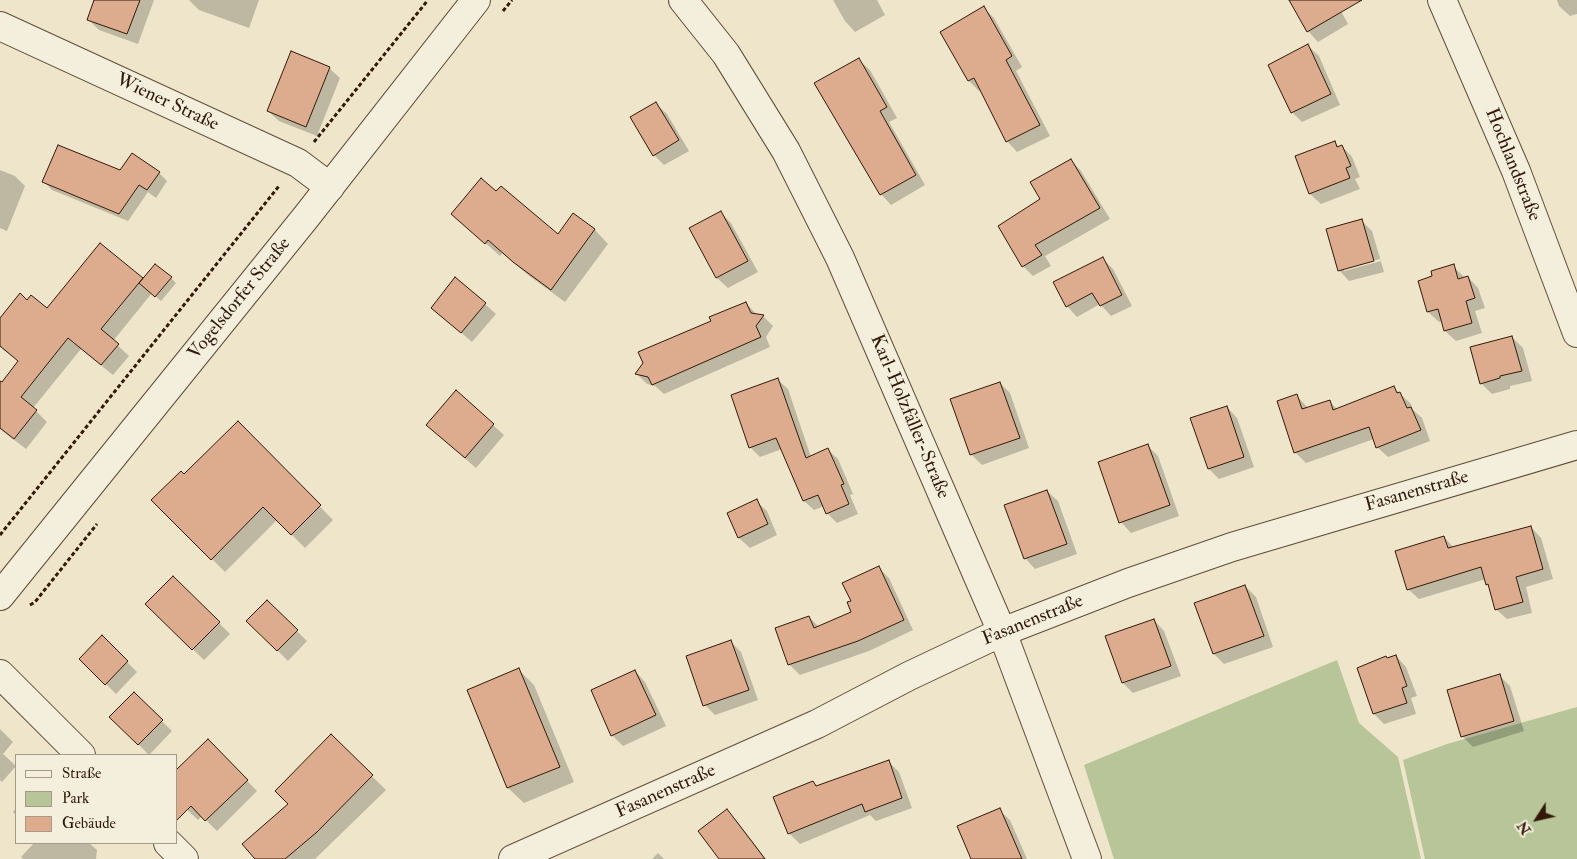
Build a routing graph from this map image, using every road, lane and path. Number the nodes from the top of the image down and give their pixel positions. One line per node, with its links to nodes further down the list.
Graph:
1 (428, 0): 6 (path)
2 (476, 0): 7 (street, Vogelsdorfer Straße)
3 (683, 0): 12 (street, Karl-Holzfäller-Straße)
4 (1442, 0): 8 (street, Hochlandstraße)
5 (0, 26): 6 (street, Wiener Straße)
6 (298, 163): 7 (street, Wiener Straße); 10 (path)
7 (330, 187): 11 (street, Vogelsdorfer Straße)
8 (1577, 333)
9 (1577, 445): 12 (street, Fasanenstraße)
10 (0, 535)
11 (0, 596)
12 (1002, 632): 17 (street, Fasanenstraße); 18 (street, Karl-Holzfäller-Straße)
13 (0, 674): 14 (street)
14 (80, 754)
15 (169, 844): 16 (street)
16 (184, 859)
17 (513, 859)
18 (1087, 859)

